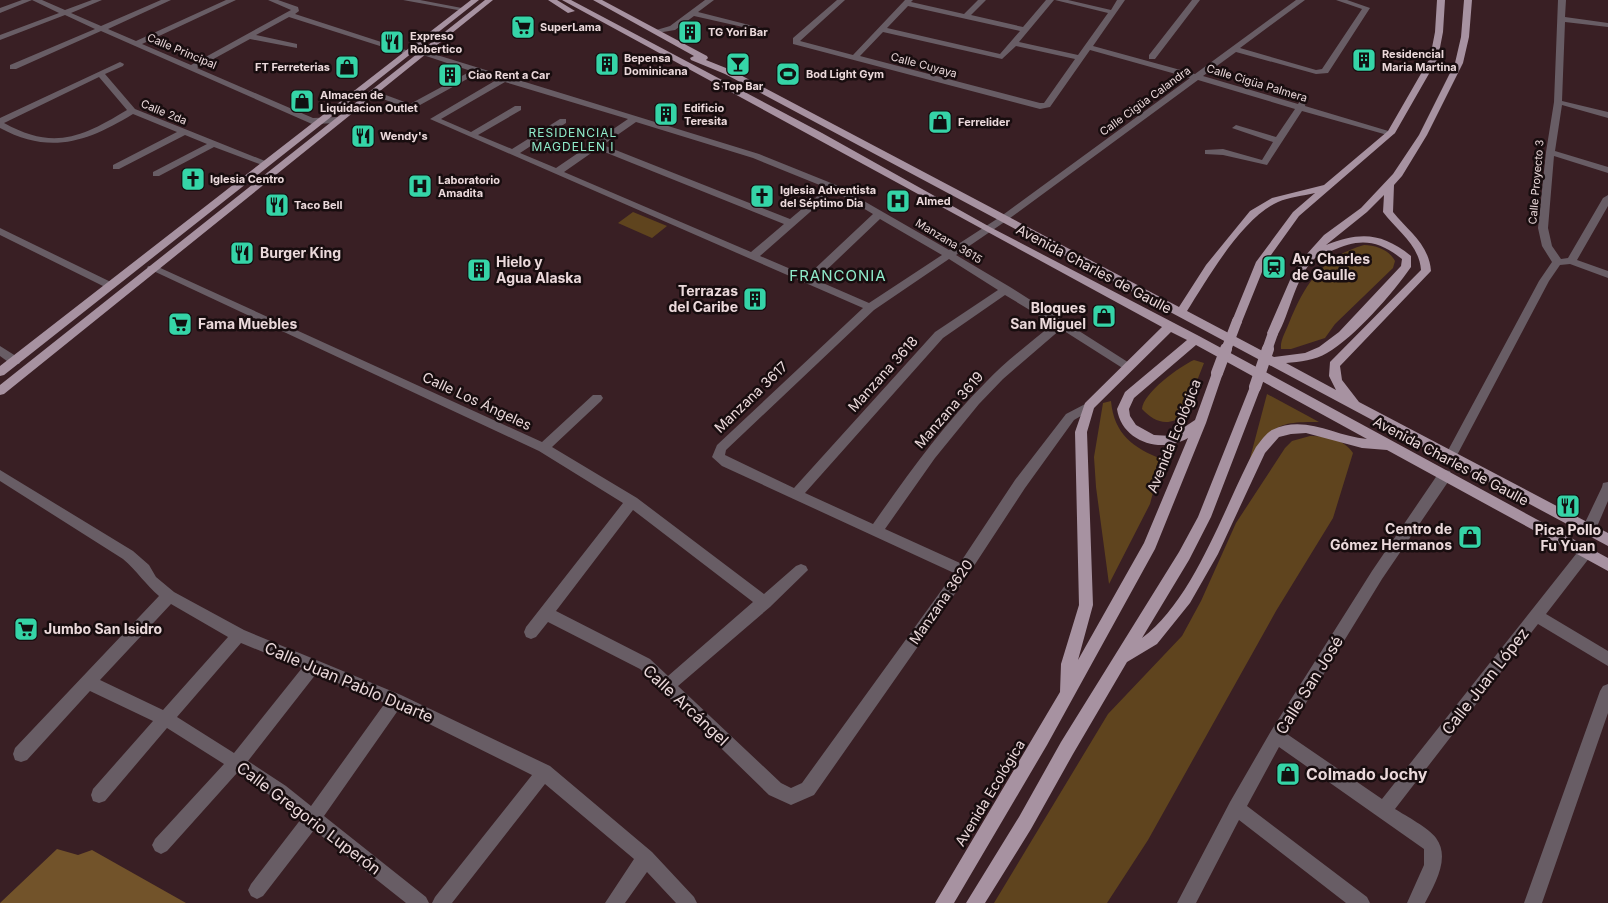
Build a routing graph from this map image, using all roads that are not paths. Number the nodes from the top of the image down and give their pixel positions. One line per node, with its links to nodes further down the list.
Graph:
1 (28, 0): 28 (street)
2 (36, 0): 30 (street, Calle Principal)
3 (98, 0): 30 (street)
4 (167, 0): 36 (street)
5 (232, 0): 44 (street)
6 (272, 0): 32 (street)
7 (407, 0): 27 (street)
8 (474, 0): 27 (main road)
9 (552, 0): 61 (main road)
10 (566, 0): 61 (main road, Avenida Charles de Gaulle)
11 (583, 0): 57 (main road, Avenida Charles de Gaulle)
12 (597, 0): 40 (main road)
13 (710, 0): 31 (street)
14 (841, 0): 51 (street, Calle Cuyaya)
15 (982, 0): 33 (street)
16 (1050, 0): 39 (street)
17 (1059, 0): 29 (street)
18 (1121, 0): 29 (street)
19 (1196, 0): 50 (street)
20 (1300, 0): 47 (street, Calle Cigüa Calandra)
21 (1340, 0): 47 (street)
22 (1441, 0): 74 (main road, Avenida Ecológica)
23 (1468, 0): 88 (main road)
24 (1562, 0): 34 (street, Calle Proyecto 3)
25 (488, 1): 49 (main road)
26 (908, 2): 33 (street); 37 (street)
27 (463, 9): 48 (main road)
28 (0, 11)
29 (1112, 12): 45 (street)
30 (65, 13): 36 (street, Calle Principal); 42 (street)
31 (692, 13): 38 (street); 40 (street)
32 (290, 15): 41 (street); 48 (street)
33 (966, 16): 39 (street)
34 (1561, 19): 35 (street); 63 (street, Calle Proyecto 3)
35 (1608, 25)
36 (102, 29): 44 (street, Calle Principal); 54 (street)
37 (882, 29): 43 (street); 51 (street)
38 (765, 30)
39 (1025, 30): 43 (street)
40 (656, 31): 57 (main road)
41 (249, 36): 46 (street); 55 (street)
42 (0, 38)
43 (1014, 43): 52 (street)
44 (135, 44): 55 (street, Calle Principal)
45 (1090, 45): 50 (street, Calle Cigüa Palmera); 52 (street); 59 (street, Calle Cigüa Palmera)
46 (294, 46)
47 (1235, 50): 59 (street, Calle Cigüa Calandra)
48 (408, 52): 70 (main road)
49 (421, 53): 56 (street, Manzana 3615); 62 (main road)
50 (1152, 57): 59 (street, Calle Cigüa Palmera)
51 (854, 58): 52 (street, Calle Cuyaya)
52 (1080, 58)
53 (120, 64): 58 (street)
54 (12, 67)
55 (192, 67): 70 (street, Calle Principal)
56 (478, 70): 60 (street, Manzana 3615); 62 (street)
57 (728, 72): 94 (main road, Avenida Charles de Gaulle)
58 (101, 74): 66 (street); 72 (street)
59 (1200, 74): 64 (street, Calle Cigüa Palmera); 94 (street, Calle Cigüa Calandra)
60 (504, 78): 68 (street, Manzana 3615); 76 (street)
61 (729, 86): 96 (main road, Avenida Charles de Gaulle)
62 (372, 93): 69 (main road)
63 (1558, 102): 67 (street); 81 (street, Calle Proyecto 3)
64 (1301, 106): 74 (street, Calle Cigüa Palmera); 77 (street)
65 (518, 108): 76 (street)
66 (132, 111): 72 (street, Calle 2da); 75 (street, Calle 2da)
67 (1608, 115)
68 (634, 119): 79 (street); 89 (street, Manzana 3615)
69 (339, 120): 70 (street); 103 (main road)
70 (319, 121): 83 (main road)
71 (563, 121): 82 (street)
72 (0, 123)
73 (1236, 128): 77 (street)
74 (1392, 130): 90 (main road, Avenida Ecológica)
75 (184, 132): 78 (street, Calle 2da); 84 (street)
76 (471, 135): 82 (street)
77 (1279, 141): 80 (street)
78 (214, 144): 83 (street, Calle 2da); 87 (street)
79 (596, 145): 86 (street); 95 (street)
80 (1208, 152)
81 (1550, 152): 85 (street); 102 (street, Calle Proyecto 3)
82 (513, 153): 86 (street)
83 (265, 162): 106 (main road)
84 (116, 167)
85 (1608, 170)
86 (557, 172): 99 (street)
87 (156, 174)
88 (1389, 184): 100 (main road); 121 (main road)
89 (833, 187): 93 (street, Manzana 3615); 95 (street)
90 (1327, 187): 109 (main road); 122 (main road, Avenida Ecológica, bridge)
91 (1608, 198): 92 (street)
92 (1605, 210): 101 (street)
93 (879, 214): 98 (street, Manzana 3615); 105 (street)
94 (1003, 219): 96 (street, Manzana 3617); 109 (main road, Avenida Charles de Gaulle)
95 (791, 223): 99 (street)
96 (987, 230): 98 (street, Manzana 3617); 111 (main road, Avenida Charles de Gaulle)
97 (0, 232): 106 (street)
98 (949, 255): 107 (street, Manzana 3615); 108 (street, Manzana 3617)
99 (752, 256): 105 (street)
100 (1310, 258): 115 (main road); 144 (main road, bridge)
101 (1571, 261): 102 (street); 104 (street)
102 (1557, 262): 125 (street)
103 (152, 268): 118 (main road); 124 (street, Calle Los Ángeles)
104 (1608, 275)
105 (809, 280): 108 (street)
106 (110, 286): 114 (main road)
107 (1006, 289): 110 (street, Manzana 3615); 129 (street, Manzana 3618)
108 (870, 307): 129 (street, Manzana 3617)
109 (1180, 313): 115 (main road, Avenida Charles de Gaulle)
110 (1060, 324): 116 (street, Manzana 3615); 132 (street, Manzana 3619)
111 (1170, 326): 112 (main road, Avenida Charles de Gaulle); 116 (main road)
112 (1195, 339): 122 (main road); 123 (main road, Avenida Charles de Gaulle)
113 (0, 350): 114 (street)
114 (15, 361): 117 (main road)
115 (1273, 361): 121 (main road, Avenida Charles de Gaulle)
116 (1128, 366): 120 (main road)
117 (0, 372)
118 (0, 391)
119 (597, 398): 124 (street)
120 (1089, 406): 137 (street, Manzana 3620); 150 (main road)
121 (1356, 406): 125 (main road, Avenida Charles de Gaulle)
122 (1200, 423): 150 (main road, Avenida Ecológica)
123 (1389, 445): 127 (main road, Avenida Charles de Gaulle); 144 (main road)
124 (543, 448): 130 (street, Calle Los Ángeles)
125 (1450, 456): 131 (main road, Avenida Charles de Gaulle)
126 (0, 474): 138 (street, Calle Juan Pablo Duarte)
127 (1445, 475): 134 (main road, Avenida Charles de Gaulle); 153 (street, Calle San José)
128 (1608, 487): 131 (street)
129 (797, 494): 132 (street, Manzana 3617)
130 (632, 502): 139 (street, Calle Los Ángeles); 140 (street)
131 (1589, 530): 133 (main road, Avenida Charles de Gaulle)
132 (876, 531): 137 (street, Manzana 3617)
133 (1608, 540)
134 (1585, 552): 135 (main road, Avenida Charles de Gaulle); 141 (street, Calle Juan López)
135 (1608, 565)
136 (801, 570): 139 (street)
137 (963, 571): 158 (street, Manzana 3620)
138 (169, 596): 143 (street, Calle Juan Pablo Duarte); 147 (street)
139 (765, 603): 148 (street)
140 (545, 613): 142 (street); 148 (street, Calle Arcángel)
141 (1536, 615): 145 (street); 160 (street, Calle Juan López)
142 (531, 632)
143 (239, 634): 146 (street, Calle Juan Pablo Duarte); 152 (street)
144 (1122, 659): 170 (main road)
145 (1608, 659)
146 (314, 665): 151 (street, Calle Juan Pablo Duarte); 155 (street)
147 (88, 682): 152 (street, Calle Gregorio Luperón); 154 (street)
148 (667, 686): 158 (street, Calle Arcángel)
149 (1608, 692): 174 (street)
150 (1067, 694): 169 (main road, Avenida Ecológica)
151 (396, 700): 156 (street, Calle Juan Pablo Duarte); 161 (street)
152 (165, 718): 155 (street, Calle Gregorio Luperón); 157 (street)
153 (1277, 736): 159 (street, Calle San José); 160 (street)
154 (21, 754)
155 (236, 763): 161 (street, Calle Gregorio Luperón); 162 (street)
156 (544, 772): 163 (street, Calle Juan Pablo Duarte); 166 (street)
157 (99, 795)
158 (791, 797)
159 (1236, 808): 171 (street, Calle San José); 172 (street)
160 (1384, 810): 173 (street)
161 (312, 818): 164 (street); 165 (street, Calle Gregorio Luperón)
162 (162, 845)
163 (646, 858): 167 (street); 168 (street, Calle Juan Pablo Duarte)
164 (257, 890)
165 (420, 903)
166 (440, 903)
167 (614, 903)
168 (688, 903)
169 (944, 903)
170 (975, 903)
171 (1186, 903)
172 (1361, 903)
173 (1416, 903)
174 (1533, 903)

